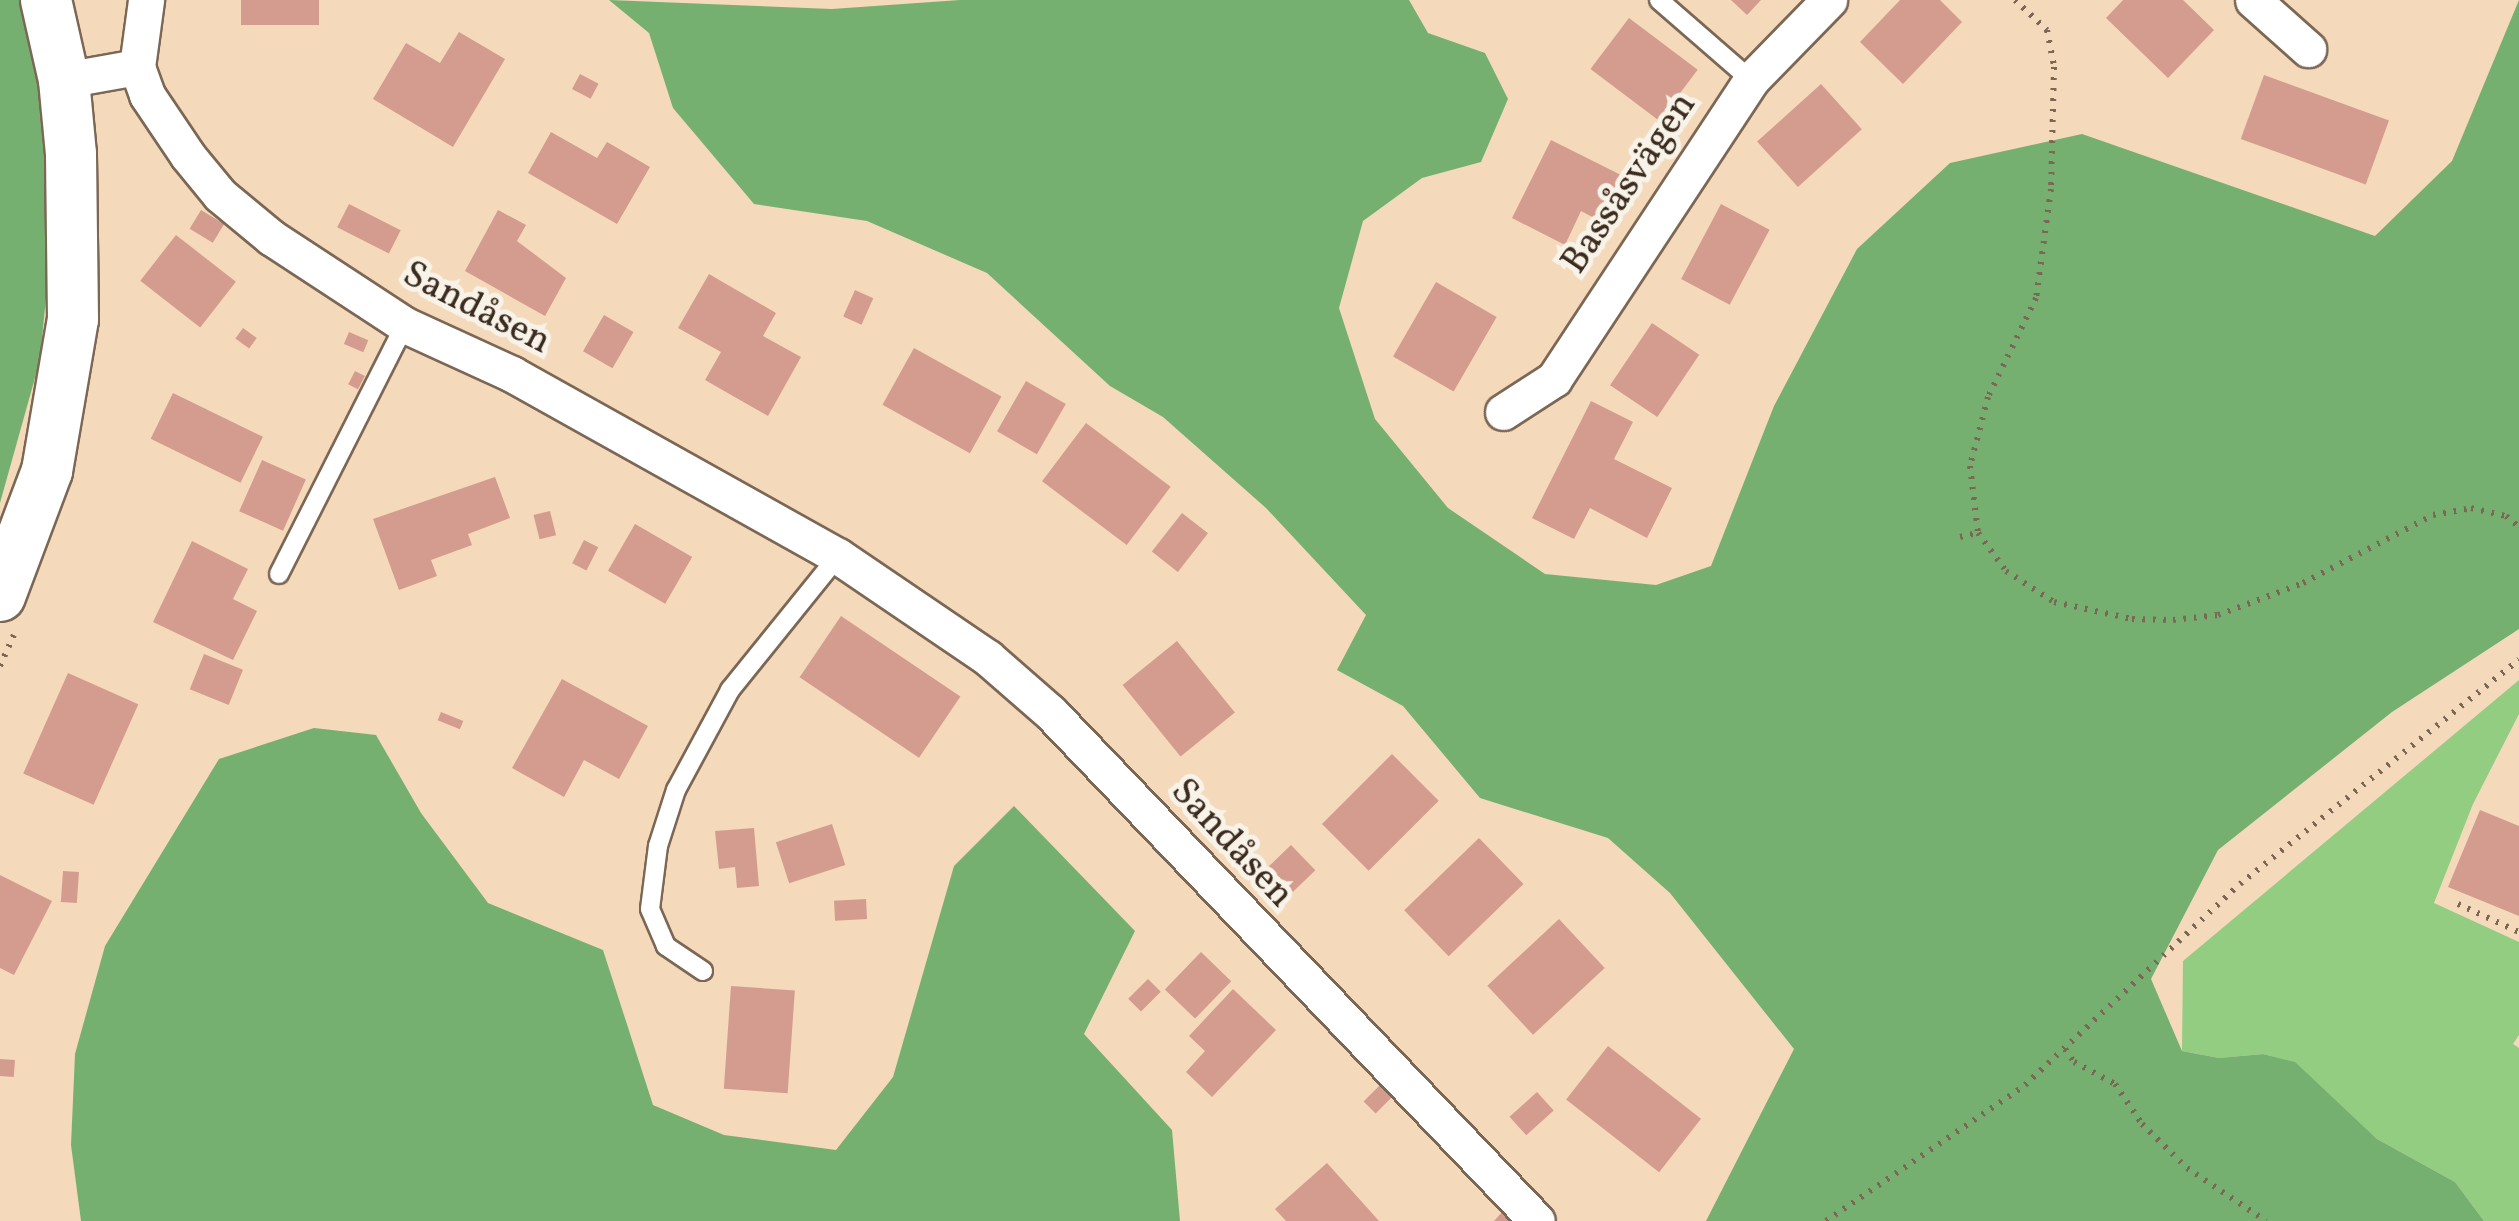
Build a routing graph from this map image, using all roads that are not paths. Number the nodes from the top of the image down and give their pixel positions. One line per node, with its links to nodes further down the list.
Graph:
1 (46, 0): 8 (street)
2 (146, 0): 7 (street)
3 (1659, 0): 9 (lane)
4 (1829, 0): 9 (street, Bassåsvägen)
5 (2253, 0): 6 (street)
6 (2308, 49)
7 (137, 68): 8 (street); 10 (street, Sandåsen)
8 (64, 80): 14 (street)
9 (1751, 80): 11 (street, Bassåsvägen)
10 (405, 325): 12 (street, Sandåsen); 13 (lane)
11 (1503, 412)
12 (838, 556): 15 (lane); 16 (street, Sandåsen)
13 (279, 574)
14 (0, 596)
15 (703, 971)
16 (1537, 1221)

